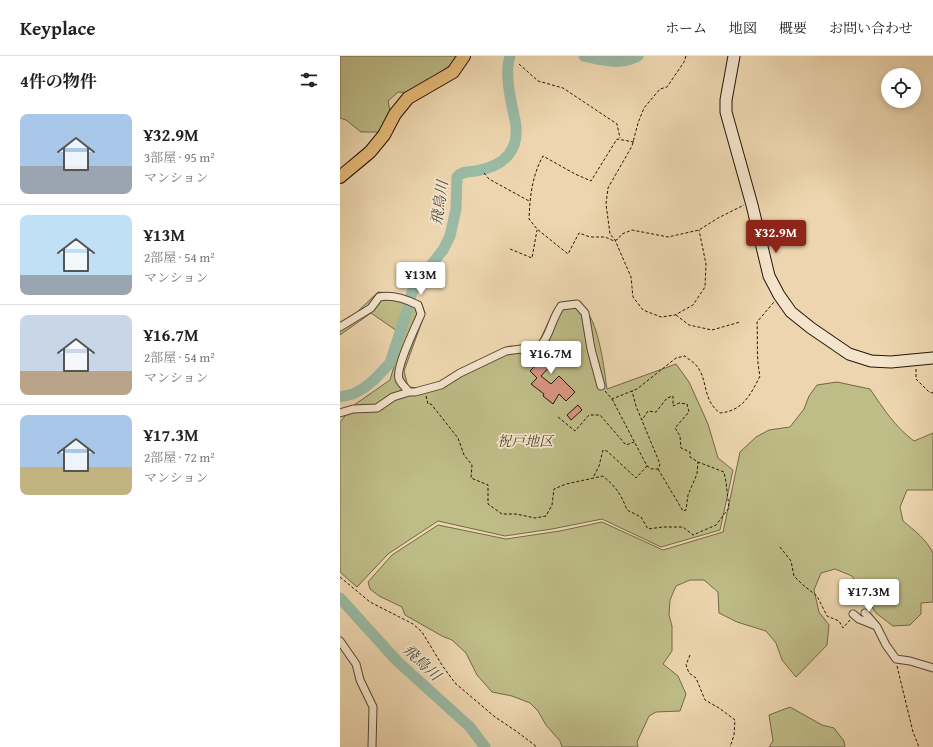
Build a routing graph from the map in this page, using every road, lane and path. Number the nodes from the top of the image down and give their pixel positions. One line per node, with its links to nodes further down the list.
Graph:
1 (464, 56): 8 (main road)
2 (686, 56): 6 (path)
3 (734, 56): 9 (street)
4 (520, 64): 5 (path)
5 (620, 139): 6 (path); 10 (path)
6 (634, 142): 13 (path)
7 (484, 173): 10 (path)
8 (340, 177)
9 (751, 201): 12 (path); 15 (street)
10 (530, 202): 11 (path)
11 (537, 229): 13 (path); 14 (path)
12 (699, 230): 13 (path); 16 (path)
13 (615, 240): 16 (path)
14 (510, 249)
15 (779, 295): 20 (street); 22 (path)
16 (675, 315): 17 (path)
17 (740, 322)
18 (340, 328): 23 (street)
19 (933, 358): 20 (street)
20 (917, 360): 24 (path)
21 (601, 386): 23 (street); 25 (path)
22 (632, 391): 25 (path); 28 (path)
23 (412, 392): 26 (street); 33 (path)
24 (933, 393)
25 (612, 399): 29 (path)
26 (340, 413)
27 (558, 417): 29 (path)
28 (642, 420): 30 (path); 32 (path)
29 (634, 442): 31 (path)
30 (698, 462): 32 (path); 33 (path)
31 (647, 466): 32 (path); 33 (path)
32 (658, 469)
33 (593, 477)
34 (780, 547): 37 (path)
35 (340, 577): 44 (path)
36 (865, 613): 38 (street)
37 (853, 614): 38 (street)
38 (877, 627): 41 (street)
39 (340, 641): 43 (street)
40 (690, 655): 45 (path)
41 (896, 659): 42 (street); 46 (path)
42 (933, 668)
43 (372, 747)
44 (537, 747)
45 (730, 747)
46 (919, 747)

